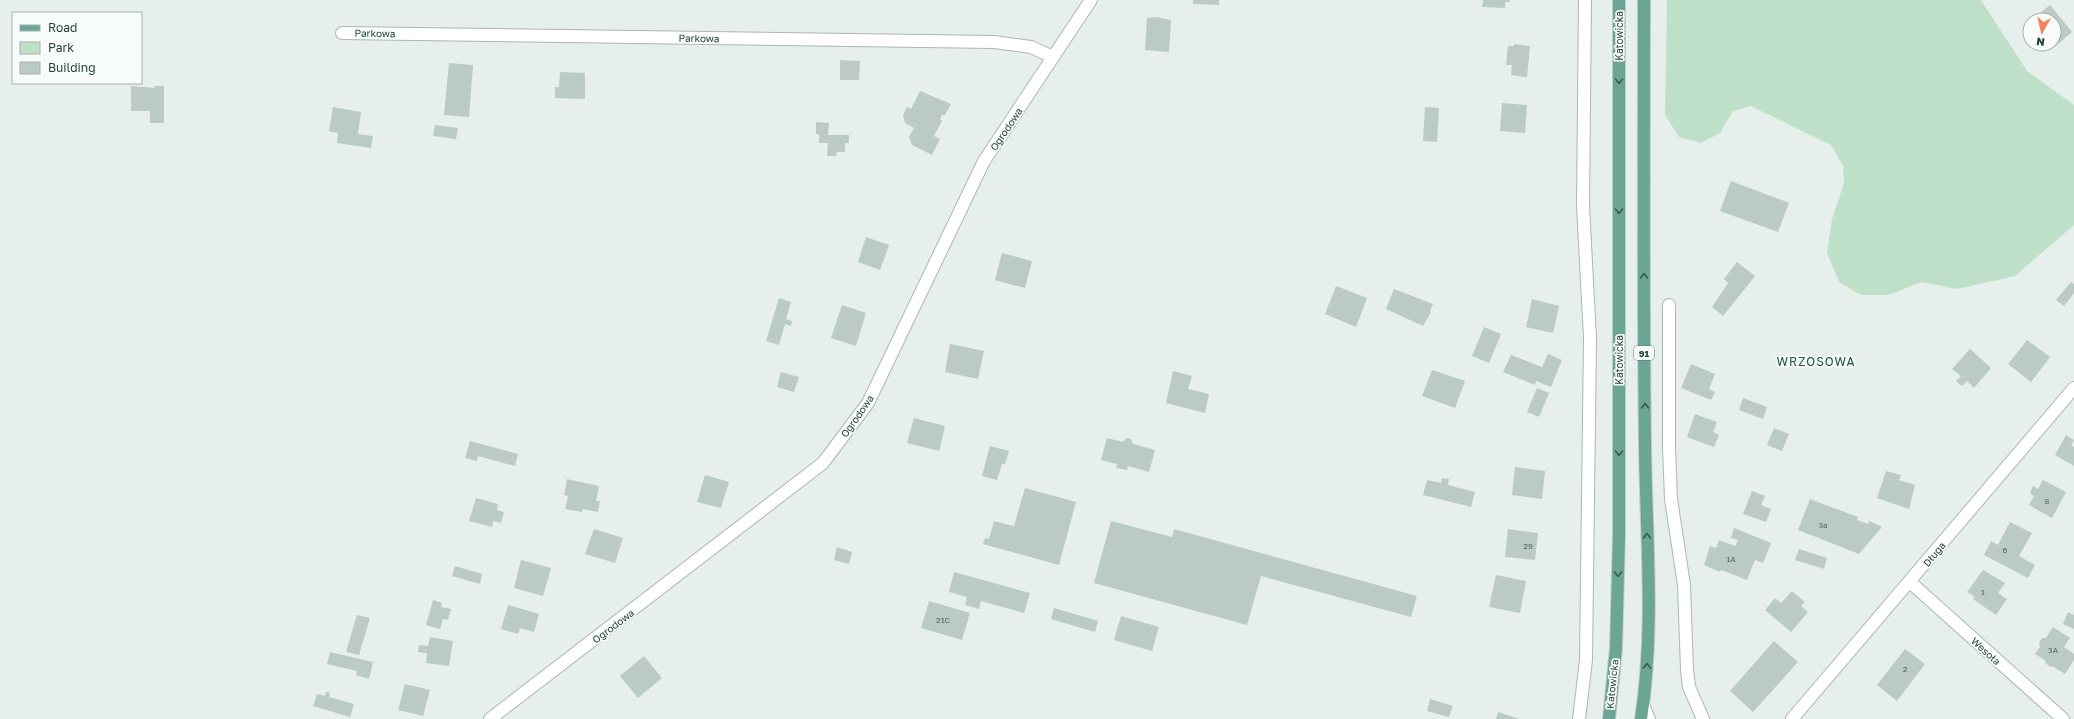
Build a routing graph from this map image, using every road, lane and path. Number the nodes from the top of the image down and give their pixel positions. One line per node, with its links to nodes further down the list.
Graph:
1 (1091, 0): 6 (street, Ogrodowa)
2 (1585, 0): 13 (street)
3 (1619, 0): 10 (main road, Katowicka, one-way to 10)
4 (1644, 0): 11 (main road, 91, one-way to 4)
5 (342, 33): 6 (street, Parkowa)
6 (1053, 58): 12 (street, Ogrodowa)
7 (1668, 305): 18 (street)
8 (2074, 388): 9 (street, Długa)
9 (1910, 582): 19 (street, Długa); 20 (street, Wesoła)
10 (1611, 704): 14 (main road, Katowicka); 15 (street)
11 (1643, 705): 16 (main road, 91); 17 (street)
12 (490, 719)
13 (1579, 719)
14 (1609, 719)
15 (1614, 719)
16 (1641, 719)
17 (1649, 719)
18 (1703, 719)
19 (1792, 719)
20 (2063, 719)

